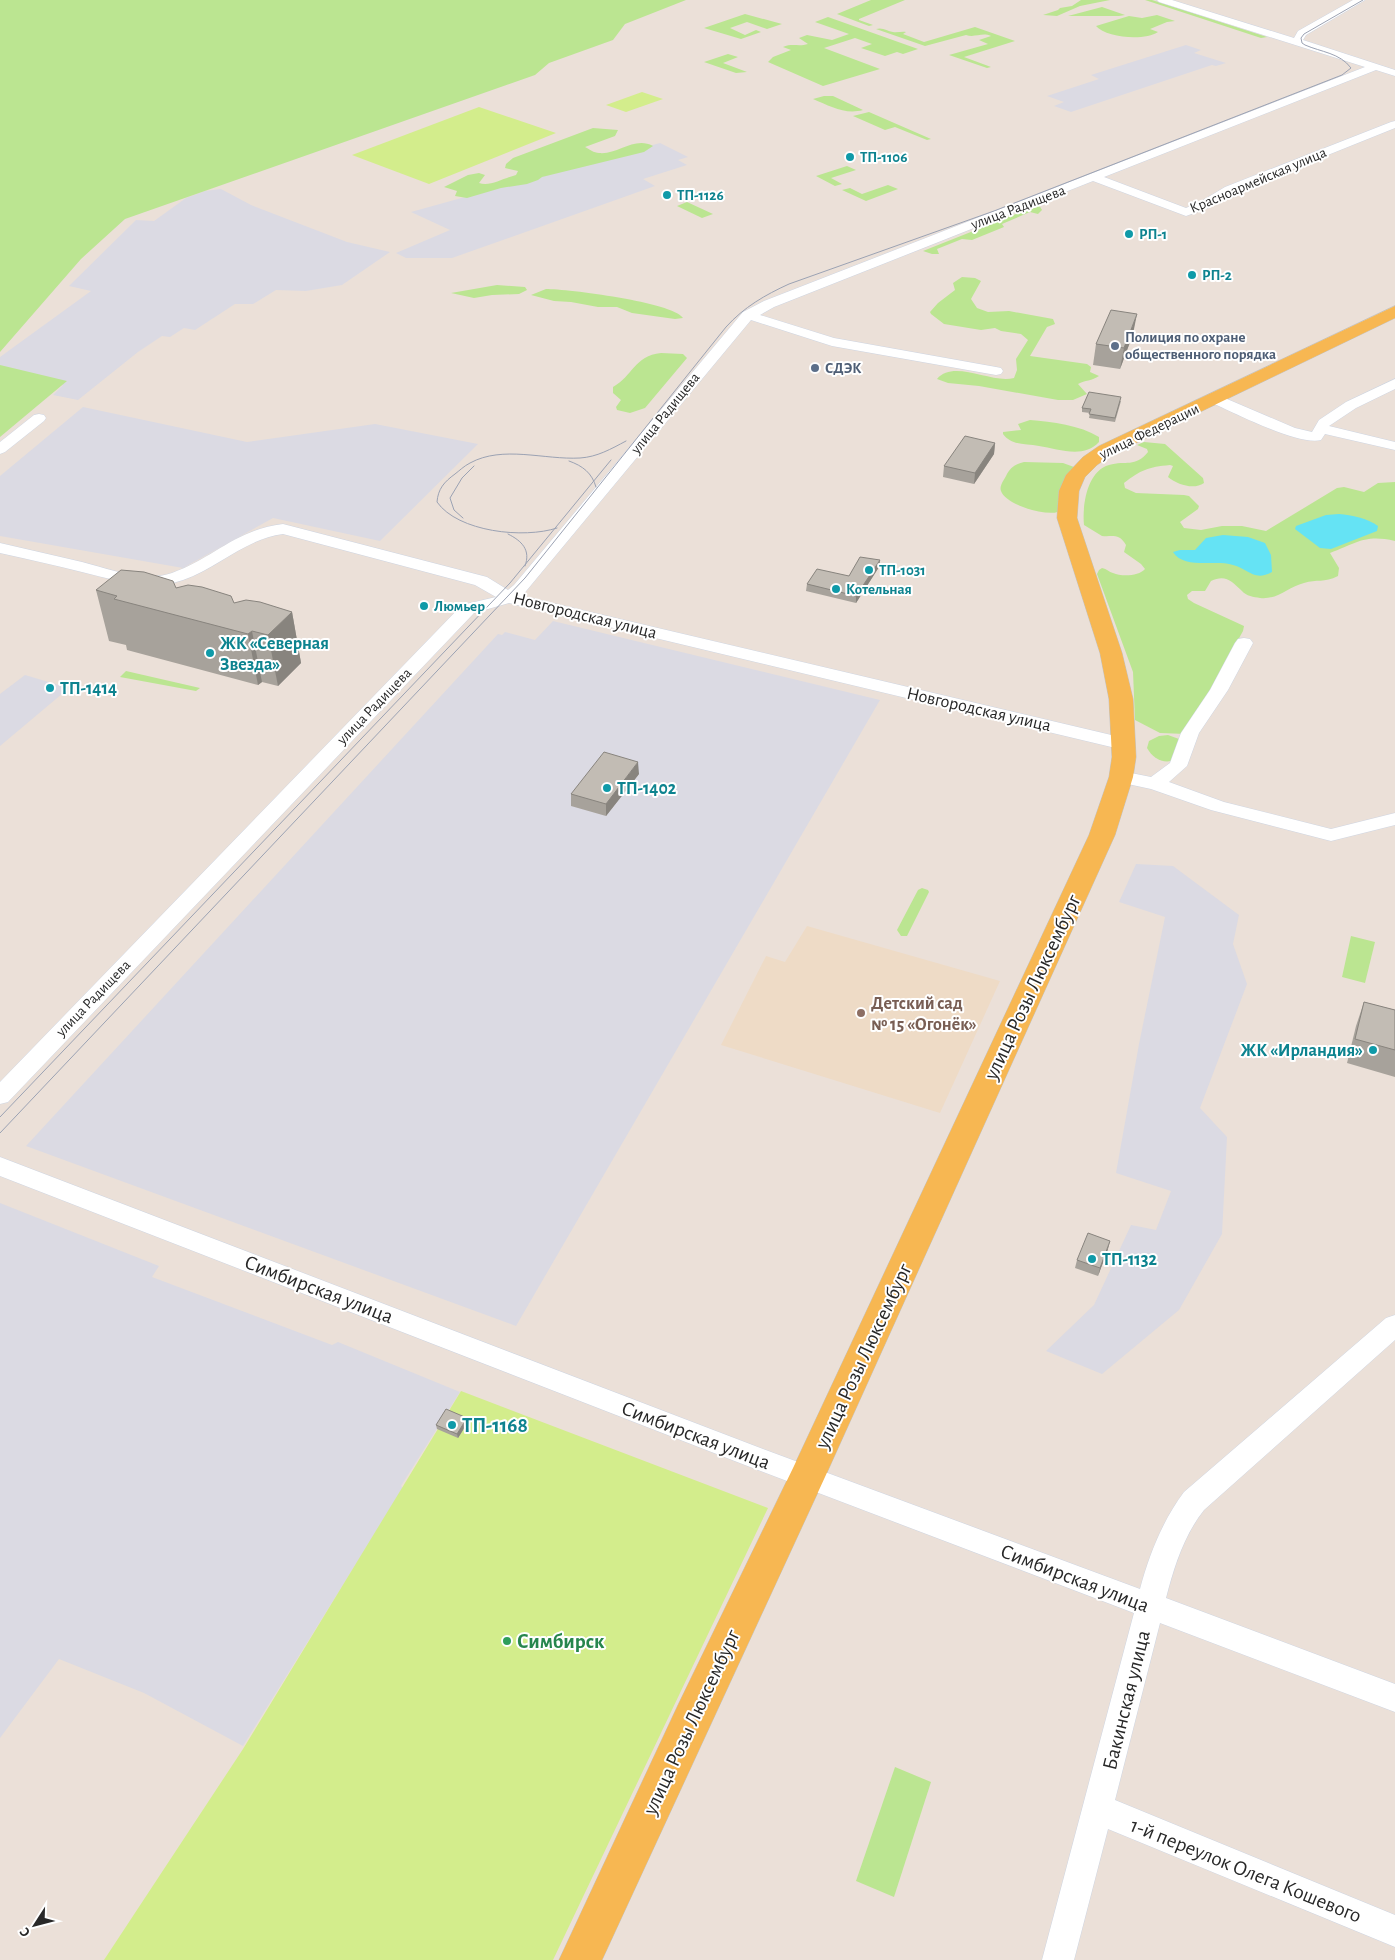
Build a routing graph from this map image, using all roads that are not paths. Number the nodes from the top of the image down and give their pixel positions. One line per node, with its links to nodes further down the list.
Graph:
1 (1162, 0): 3 (street)
2 (1360, 0): 3 (street)
3 (1301, 44): 4 (street)
4 (1375, 67): 5 (street); 7 (street, улица Радищева)
5 (1395, 73)
6 (1395, 124): 7 (street, Красноармейская улица)
7 (1093, 177): 9 (street, улица Радищева)
8 (1395, 310): 12 (main road, улица Федерации)
9 (748, 315): 10 (street); 18 (street, улица Радищева)
10 (996, 371)
11 (1395, 383): 14 (street)
12 (1215, 399): 14 (street); 20 (main road, улица Федерации)
13 (39, 418): 16 (street)
14 (1321, 429): 15 (street)
15 (1395, 446)
16 (0, 449)
17 (0, 548): 18 (street, Новгородская улица)
18 (510, 598): 20 (street, Новгородская улица); 23 (street, улица Радищева)
19 (1244, 642): 21 (street)
20 (1122, 760): 21 (street, Новгородская улица); 26 (main road, улица Розы Люксембург)
21 (1155, 784): 22 (street, Новгородская улица)
22 (1395, 819)
23 (0, 1096)
24 (0, 1166): 26 (street, Симбирская улица)
25 (1395, 1325): 27 (street, Бакинская улица)
26 (807, 1477): 27 (street, Симбирская улица); 31 (main road, улица Розы Люксембург)
27 (1150, 1606): 28 (street, Симбирская улица); 29 (street, Бакинская улица)
28 (1395, 1698)
29 (1098, 1809): 30 (street, 1-й переулок Олега Кошевого); 32 (street, Бакинская улица)
30 (1395, 1930)
31 (580, 1960)
32 (1058, 1960)

